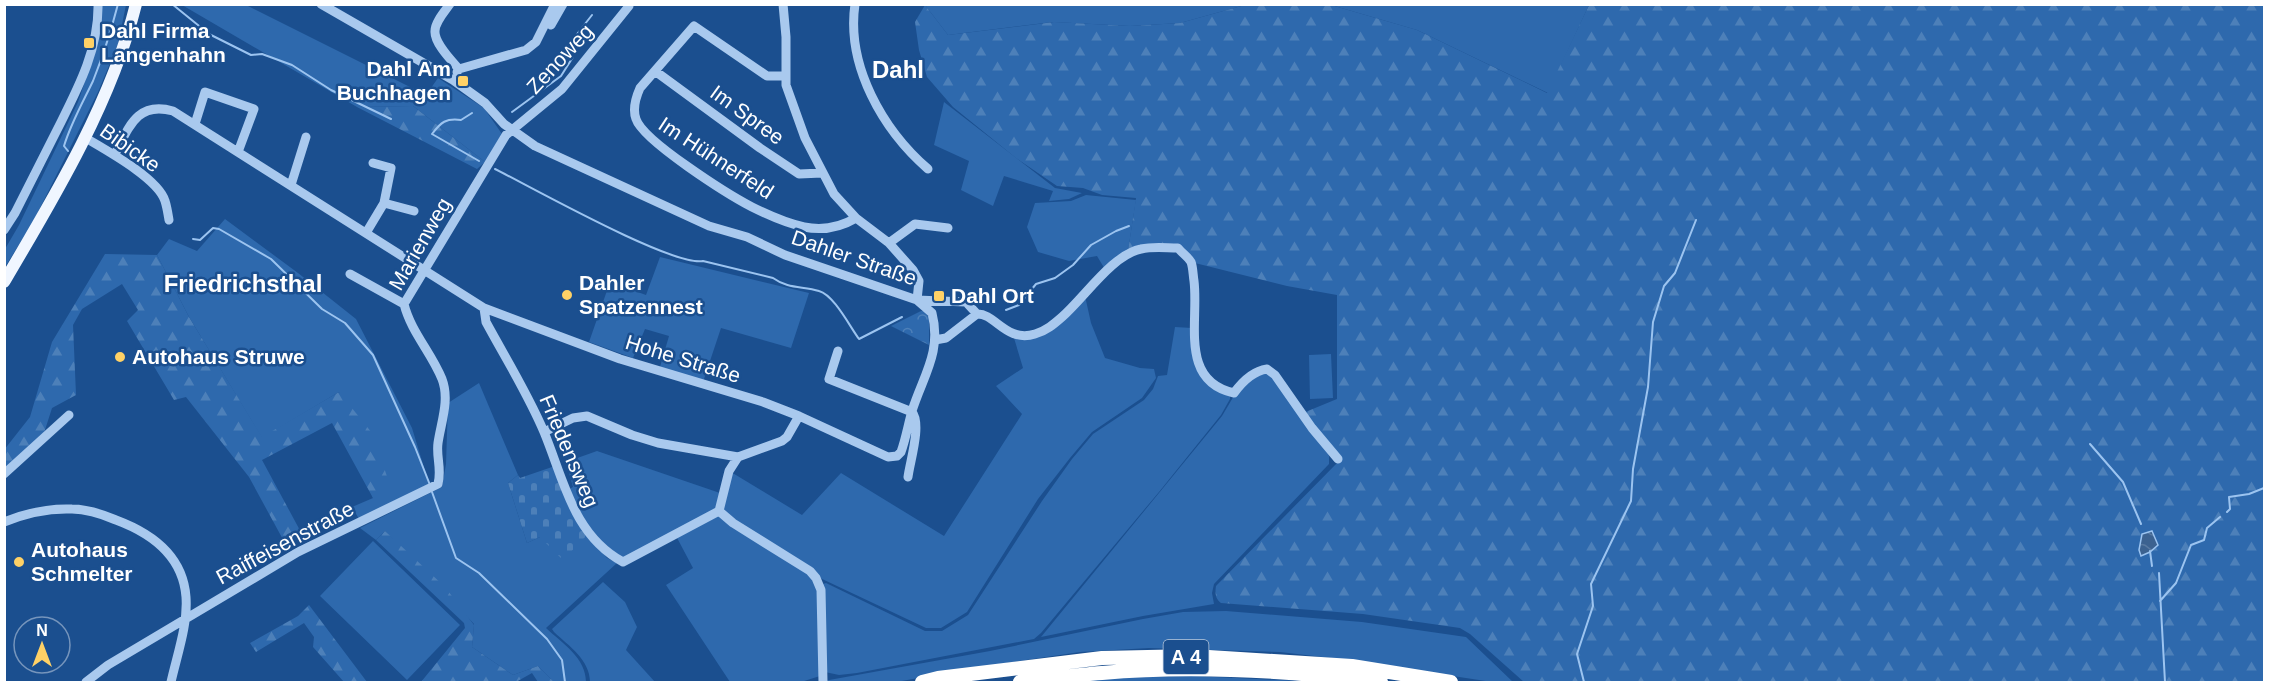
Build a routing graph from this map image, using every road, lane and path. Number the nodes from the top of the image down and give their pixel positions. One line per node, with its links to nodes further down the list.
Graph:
1 (98, 4): 30 (street)
2 (136, 4): 17 (main road)
3 (321, 4): 14 (street, Dahler Straße)
4 (450, 4): 11 (street)
5 (555, 4): 10 (street)
6 (563, 4): 10 (street)
7 (783, 4): 13 (street)
8 (855, 4): 22 (street)
9 (629, 6): 16 (street, Zenoweg)
10 (536, 42): 11 (street)
11 (459, 69): 14 (street)
12 (655, 71): 13 (street, Im Hühnerfeld); 23 (street, Im Spree); 27 (street, Im Hühnerfeld)
13 (786, 76): 23 (street)
14 (453, 80): 16 (street, Dahler Straße)
15 (195, 124): 19 (street, Hohe Straße); 19 (street); 20 (street, Hohe Straße)
16 (512, 130): 33 (street, Marienweg); 36 (street, Dahler Straße)
17 (84, 137): 20 (street, Bibicke); 35 (main road)
18 (306, 137): 24 (street)
19 (238, 152): 24 (street, Hohe Straße)
20 (115, 154): 28 (street, Bibicke)
21 (373, 163): 25 (street)
22 (928, 169)
23 (822, 173): 27 (street)
24 (291, 185): 31 (street, Hohe Straße)
25 (384, 203): 26 (street); 31 (street)
26 (414, 211)
27 (856, 218): 32 (street)
28 (169, 220)
29 (948, 228): 32 (street)
30 (4, 230)
31 (366, 233): 33 (street, Hohe Straße)
32 (889, 243): 36 (street)
33 (424, 271): 37 (street, Marienweg); 38 (street, Hohe Straße)
34 (350, 274): 37 (street)
35 (4, 282)
36 (917, 300): 39 (street, Dahler Straße); 40 (street)
37 (404, 304): 50 (street, Marienweg)
38 (484, 308): 44 (street, Hohe Straße); 45 (street, Friedensweg)
39 (977, 314): 40 (street); 47 (street, Dahler Straße)
40 (935, 340): 42 (street)
41 (838, 351): 42 (street)
42 (912, 412): 44 (street, Hohe Straße); 49 (street)
43 (69, 415): 48 (street)
44 (799, 416): 46 (street)
45 (544, 432): 46 (street); 51 (street, Friedensweg)
46 (738, 457): 51 (street)
47 (1338, 459)
48 (4, 474)
49 (908, 477)
50 (404, 502): 53 (street, Raiffeisenstraße)
51 (719, 511): 56 (street)
52 (4, 522): 53 (street)
53 (185, 619): 54 (street, Raiffeisenstraße); 55 (street)
54 (86, 682)
55 (171, 682)
56 (823, 682)
57 (922, 682): 60 (highway, A 4)
58 (1020, 682): 59 (highway, A 4)
59 (1381, 682)
60 (1451, 682)

